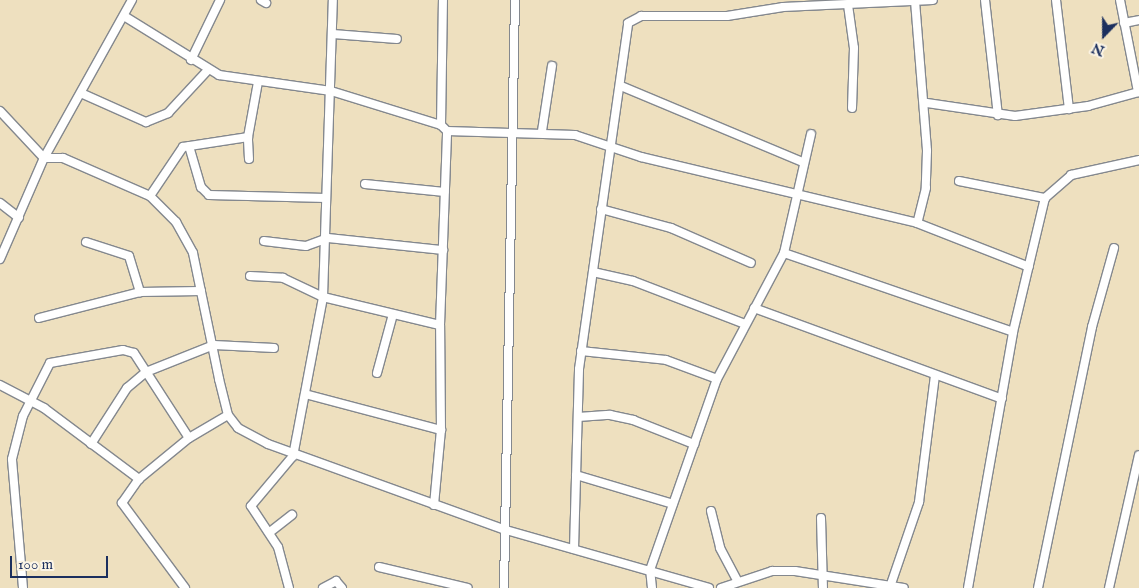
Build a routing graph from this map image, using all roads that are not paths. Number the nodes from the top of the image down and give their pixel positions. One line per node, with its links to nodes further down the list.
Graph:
1 (132, 0): 13 (street)
2 (220, 0): 18 (street)
3 (333, 0): 16 (street)
4 (443, 0): 31 (street)
5 (516, 0): 32 (street)
6 (933, 0): 10 (street)
7 (984, 0): 30 (street)
8 (1056, 0): 28 (street)
9 (1120, 0): 15 (street)
10 (914, 1): 12 (street); 26 (street)
11 (776, 4): 12 (street); 22 (street)
12 (845, 4): 27 (street)
13 (124, 16): 18 (street); 25 (street)
14 (1139, 20): 15 (street)
15 (1124, 23): 24 (street)
16 (333, 34): 17 (street); 23 (street)
17 (397, 39)
18 (191, 60): 20 (street)
19 (552, 66): 33 (street)
20 (208, 70): 21 (street); 25 (street)
21 (258, 82): 23 (street); 35 (street)
22 (621, 86): 37 (street); 41 (street)
23 (331, 91): 31 (street); 47 (street)
24 (1139, 92): 28 (street)
25 (83, 94): 38 (street)
26 (926, 103): 30 (street); 52 (street)
27 (852, 108)
28 (1069, 109): 30 (street)
29 (0, 111): 38 (street)
30 (998, 115)
31 (444, 128): 32 (street); 44 (street)
32 (512, 130): 33 (street); 99 (street)
33 (542, 132): 37 (street)
34 (811, 134): 41 (street)
35 (248, 137): 36 (street); 39 (street)
36 (189, 146): 46 (street); 47 (street)
37 (609, 146): 45 (street); 50 (street)
38 (44, 158): 46 (street); 51 (street)
39 (249, 159)
40 (1139, 160): 48 (street)
41 (803, 162): 45 (street)
42 (959, 181): 48 (street)
43 (365, 184): 44 (street)
44 (445, 192): 57 (street)
45 (796, 193): 52 (street); 58 (street)
46 (150, 196): 64 (street)
47 (326, 198): 53 (street)
48 (1045, 198): 61 (street)
49 (0, 203): 51 (street)
50 (602, 210): 60 (street); 62 (street)
51 (19, 218): 59 (street)
52 (916, 223): 61 (street)
53 (328, 238): 54 (street); 57 (street); 66 (street)
54 (264, 241)
55 (86, 242): 65 (street)
56 (1114, 248): 120 (street)
57 (444, 250): 71 (street)
58 (784, 253): 67 (street); 72 (street)
59 (0, 259)
60 (751, 263)
61 (1029, 267): 72 (street)
62 (592, 272): 70 (street); 75 (street)
63 (250, 276): 66 (street)
64 (200, 291): 65 (street); 73 (street)
65 (140, 292): 69 (street)
66 (323, 297): 68 (street); 81 (street)
67 (754, 308): 70 (street); 78 (street)
68 (393, 314): 71 (street); 77 (street)
69 (40, 318)
70 (745, 324): 79 (street)
71 (440, 325): 86 (street)
72 (1013, 332): 82 (street)
73 (214, 345): 74 (street); 76 (street); 84 (street)
74 (274, 348)
75 (581, 351): 79 (street); 85 (street)
76 (146, 372): 83 (street); 87 (street); 88 (street)
77 (377, 373)
78 (935, 375): 82 (street); 106 (street)
79 (717, 380): 89 (street)
80 (0, 386): 83 (street)
81 (304, 394): 86 (street); 90 (street)
82 (1002, 399): 119 (street)
83 (30, 400): 88 (street); 107 (street)
84 (228, 415): 87 (street); 90 (street)
85 (578, 417): 89 (street); 92 (street)
86 (441, 430): 95 (street)
87 (189, 438): 93 (street)
88 (91, 444): 93 (street)
89 (694, 444): 94 (street)
90 (293, 453): 95 (street); 100 (street)
91 (1139, 455): 121 (street)
92 (576, 475): 94 (street); 101 (street)
93 (139, 479): 108 (street)
94 (673, 504): 103 (street)
95 (434, 506): 99 (street)
96 (711, 511): 105 (street)
97 (292, 515): 100 (street)
98 (821, 518): 104 (street)
99 (506, 530): 101 (street); 113 (street)
100 (270, 532): 109 (street)
101 (574, 549): 103 (street)
102 (379, 567): 112 (street)
103 (650, 570): 114 (street); 115 (street)
104 (824, 573): 105 (street); 106 (street); 117 (street)
105 (738, 582): 116 (street)
106 (891, 584): 118 (street)
107 (23, 588)
108 (185, 588)
109 (289, 588)
110 (323, 588): 111 (street)
111 (342, 588)
112 (468, 588)
113 (504, 588)
114 (652, 588)
115 (709, 588)
116 (721, 588)
117 (823, 588)
118 (904, 588)
119 (968, 588)
120 (1038, 588)
121 (1109, 588)

